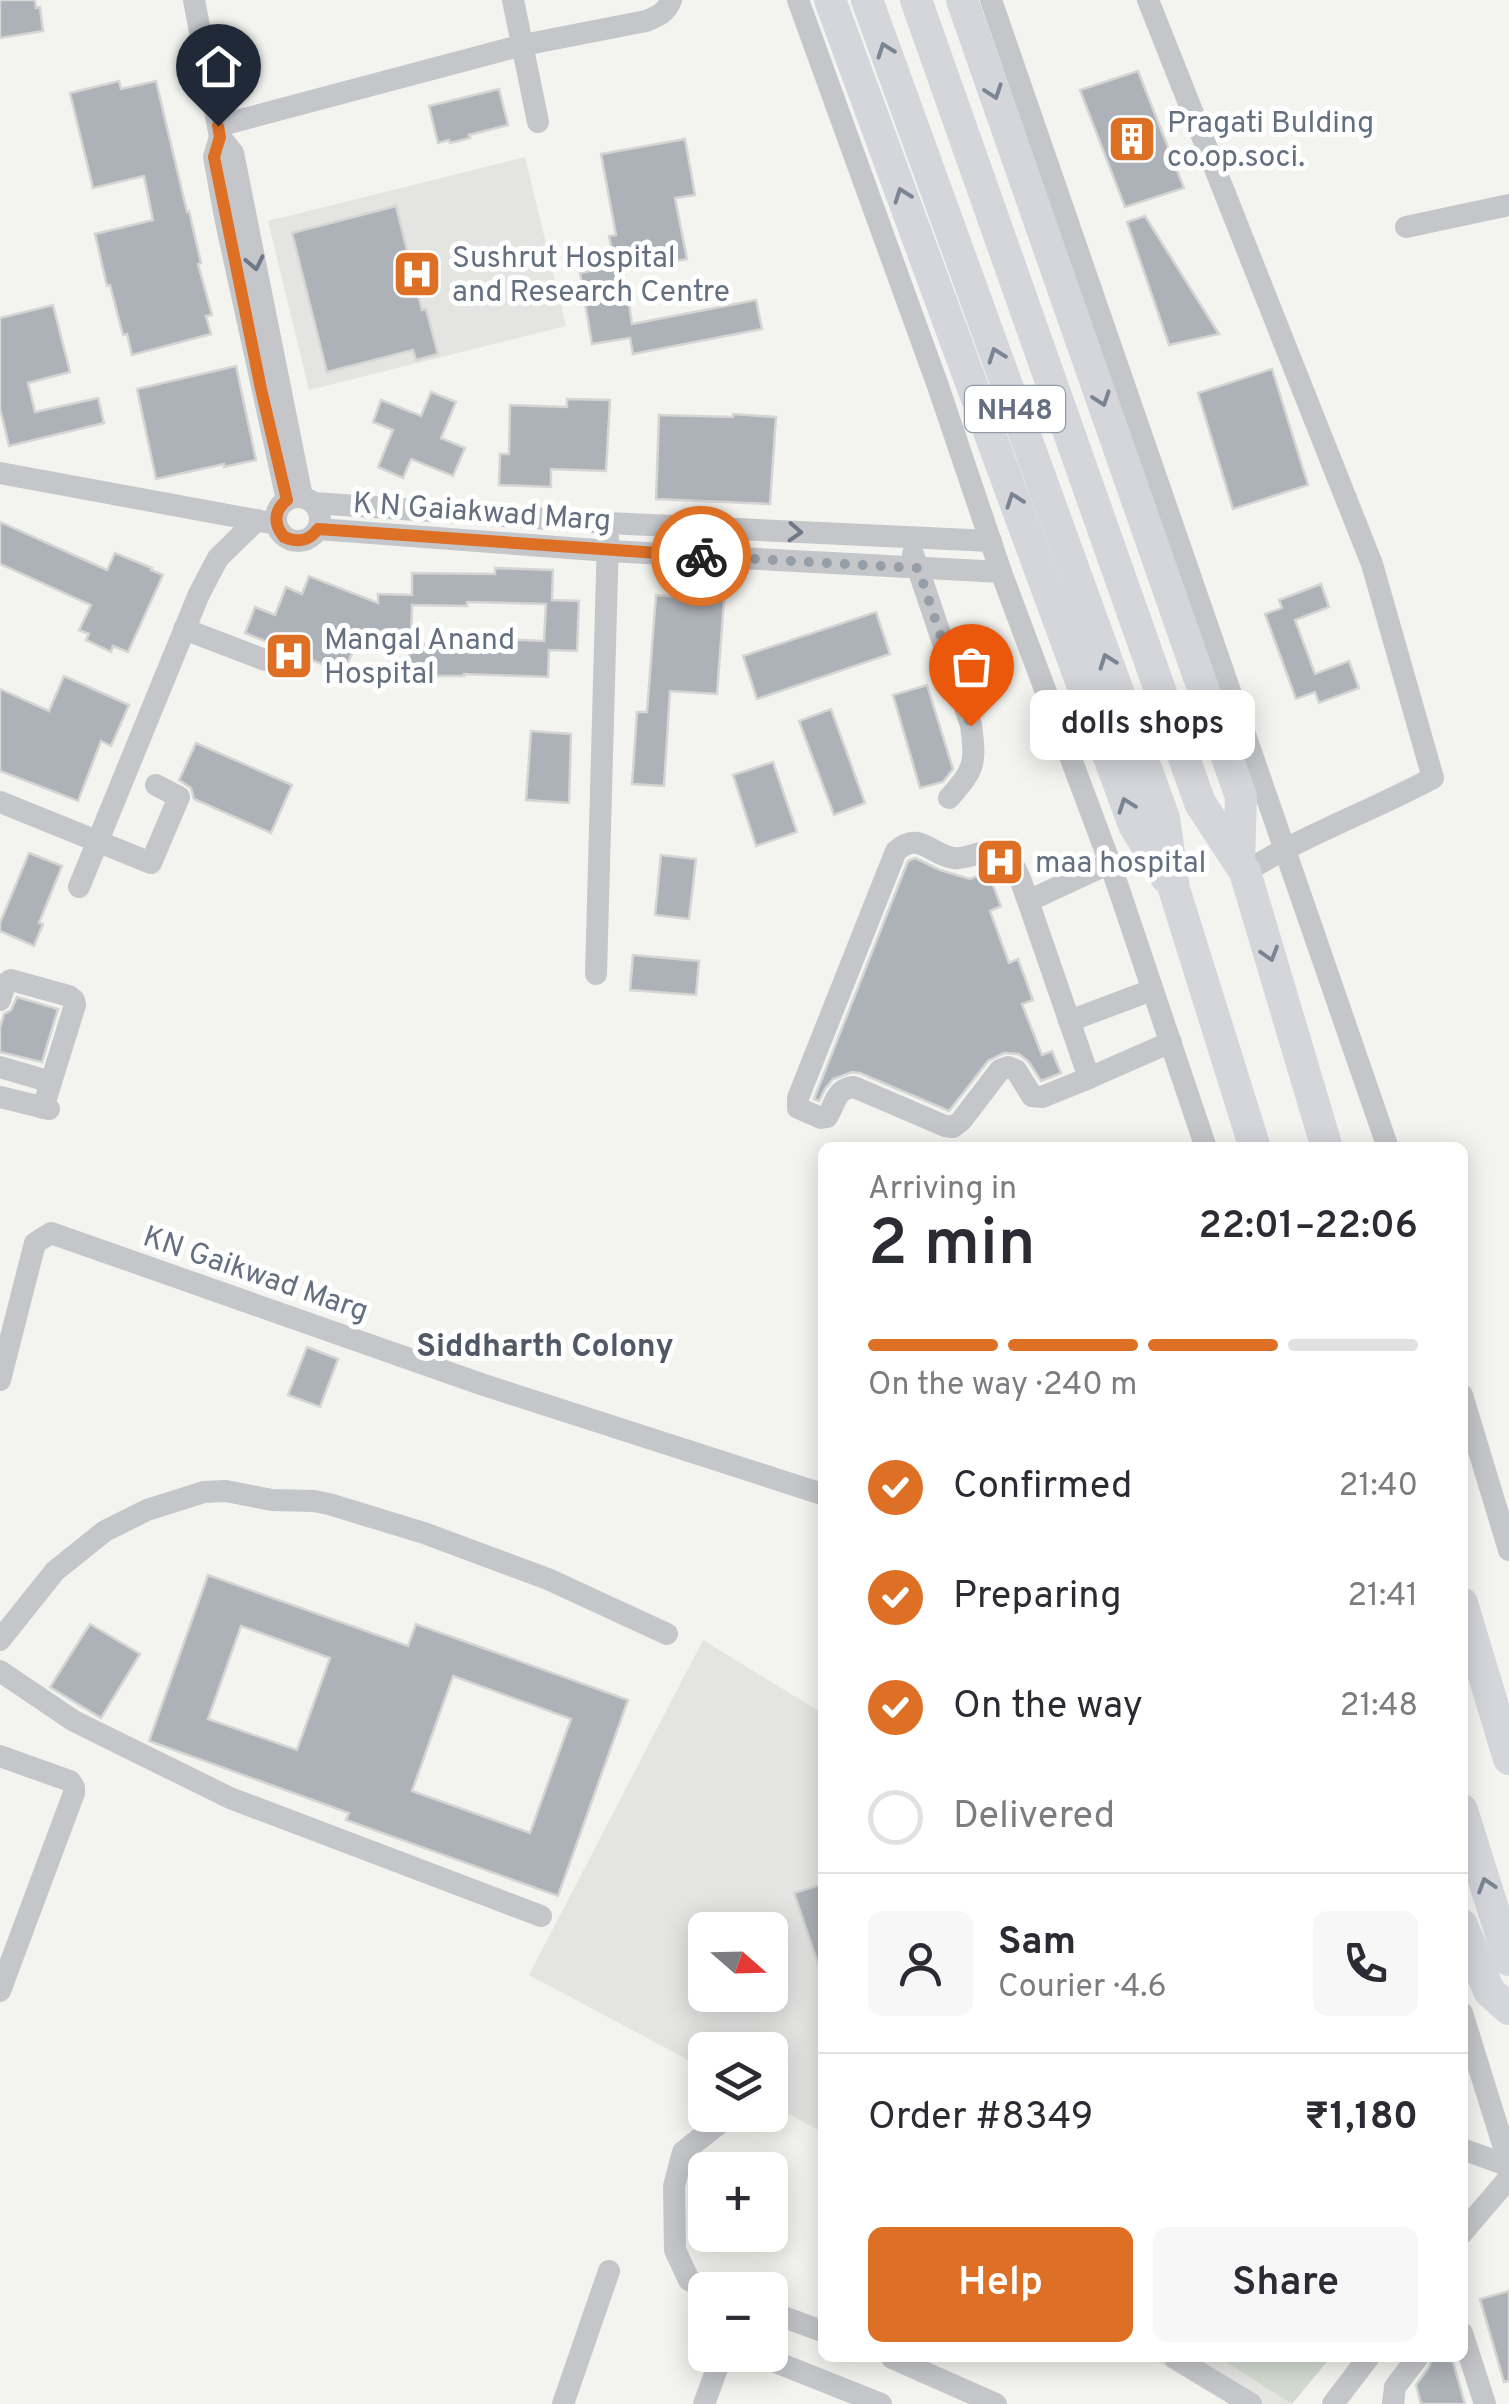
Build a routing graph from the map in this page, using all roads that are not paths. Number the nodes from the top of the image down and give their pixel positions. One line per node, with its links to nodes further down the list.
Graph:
1 (194, 0): 13 (street)
2 (513, 0): 11 (street)
3 (671, 0): 11 (street)
4 (798, 0): 23 (street)
5 (830, 0): 38 (highway, one-way to 5)
6 (866, 0): 38 (highway, NH48, one-way to 6)
7 (916, 0): 36 (highway, NH48)
8 (962, 0): 36 (highway, one-way to 36)
9 (991, 0): 34 (street)
10 (1148, 0): 34 (street)
11 (522, 45): 12 (street); 13 (street)
12 (538, 122)
13 (219, 131): 17 (street)
14 (1509, 205): 15 (street)
15 (1406, 227)
16 (0, 473): 18 (street)
17 (301, 500): 18 (street); 19 (street, K N Gaiakwad Marg); 21 (street)
18 (267, 522): 21 (street); 28 (street)
19 (608, 523): 20 (street, K N Gaiakwad Marg); 24 (street)
20 (725, 528): 22 (street, K N Gaiakwad Marg, one-way to 22); 25 (street)
21 (318, 529): 24 (street, K N Gaiakwad Marg)
22 (907, 537): 23 (street, K N Gaiakwad Marg); 26 (street)
23 (991, 541): 27 (street)
24 (609, 551): 25 (street, K N Gaiakwad Marg); 40 (street)
25 (723, 557): 26 (street, K N Gaiakwad Marg)
26 (918, 568): 27 (street, K N Gaiakwad Marg); 31 (street)
27 (1002, 572): 35 (street)
28 (184, 629): 29 (street); 33 (street)
29 (265, 660)
30 (156, 785): 33 (street)
31 (949, 798)
32 (0, 802): 33 (street)
33 (96, 842): 37 (street)
34 (1285, 848): 36 (street); 52 (street)
35 (1110, 862): 39 (street); 41 (street)
36 (1242, 867): 51 (highway, NH48, one-way to 51)
37 (78, 887)
38 (1174, 889): 50 (highway, NH48)
39 (1028, 901): 43 (street); 46 (street)
40 (596, 974)
41 (1152, 990): 43 (street); 44 (street)
42 (0, 1000): 47 (street)
43 (1069, 1021): 46 (street)
44 (1171, 1042): 46 (street); 49 (street)
45 (0, 1067): 47 (street)
46 (1089, 1078)
47 (51, 1082): 48 (street)
48 (0, 1096)
49 (1204, 1142)
50 (1253, 1142)
51 (1325, 1142)
52 (1386, 1142)
53 (0, 1380): 55 (street, KN Gaikwad Marg)
54 (1468, 1415): 56 (street)
55 (818, 1493)
56 (1509, 1550)
57 (1468, 1623): 62 (highway)
58 (667, 1634): 59 (street)
59 (0, 1640)
60 (0, 1671): 64 (street)
61 (0, 1756): 67 (street)
62 (1509, 1758)
63 (1468, 1829): 66 (highway, one-way to 63)
64 (541, 1916)
65 (1468, 1940): 68 (highway)
66 (1509, 1960)
67 (0, 1991)
68 (1509, 2009)
69 (1468, 2032): 72 (street)
70 (708, 2132): 76 (street)
71 (1468, 2151): 72 (street)
72 (1509, 2165)
73 (1509, 2178): 74 (street)
74 (1468, 2226)
75 (609, 2271): 89 (street)
76 (688, 2278)
77 (788, 2319): 78 (street)
78 (818, 2330)
79 (1468, 2352): 94 (street)
80 (901, 2362): 92 (street)
81 (1182, 2362): 93 (street)
82 (1365, 2362): 88 (street)
83 (1368, 2362): 87 (street)
84 (1415, 2362): 87 (street)
85 (788, 2367): 91 (street)
86 (716, 2372): 90 (street)
87 (1394, 2395)
88 (1338, 2402)
89 (564, 2404)
90 (704, 2404)
91 (881, 2404)
92 (996, 2404)
93 (1252, 2404)
94 (1485, 2404)

